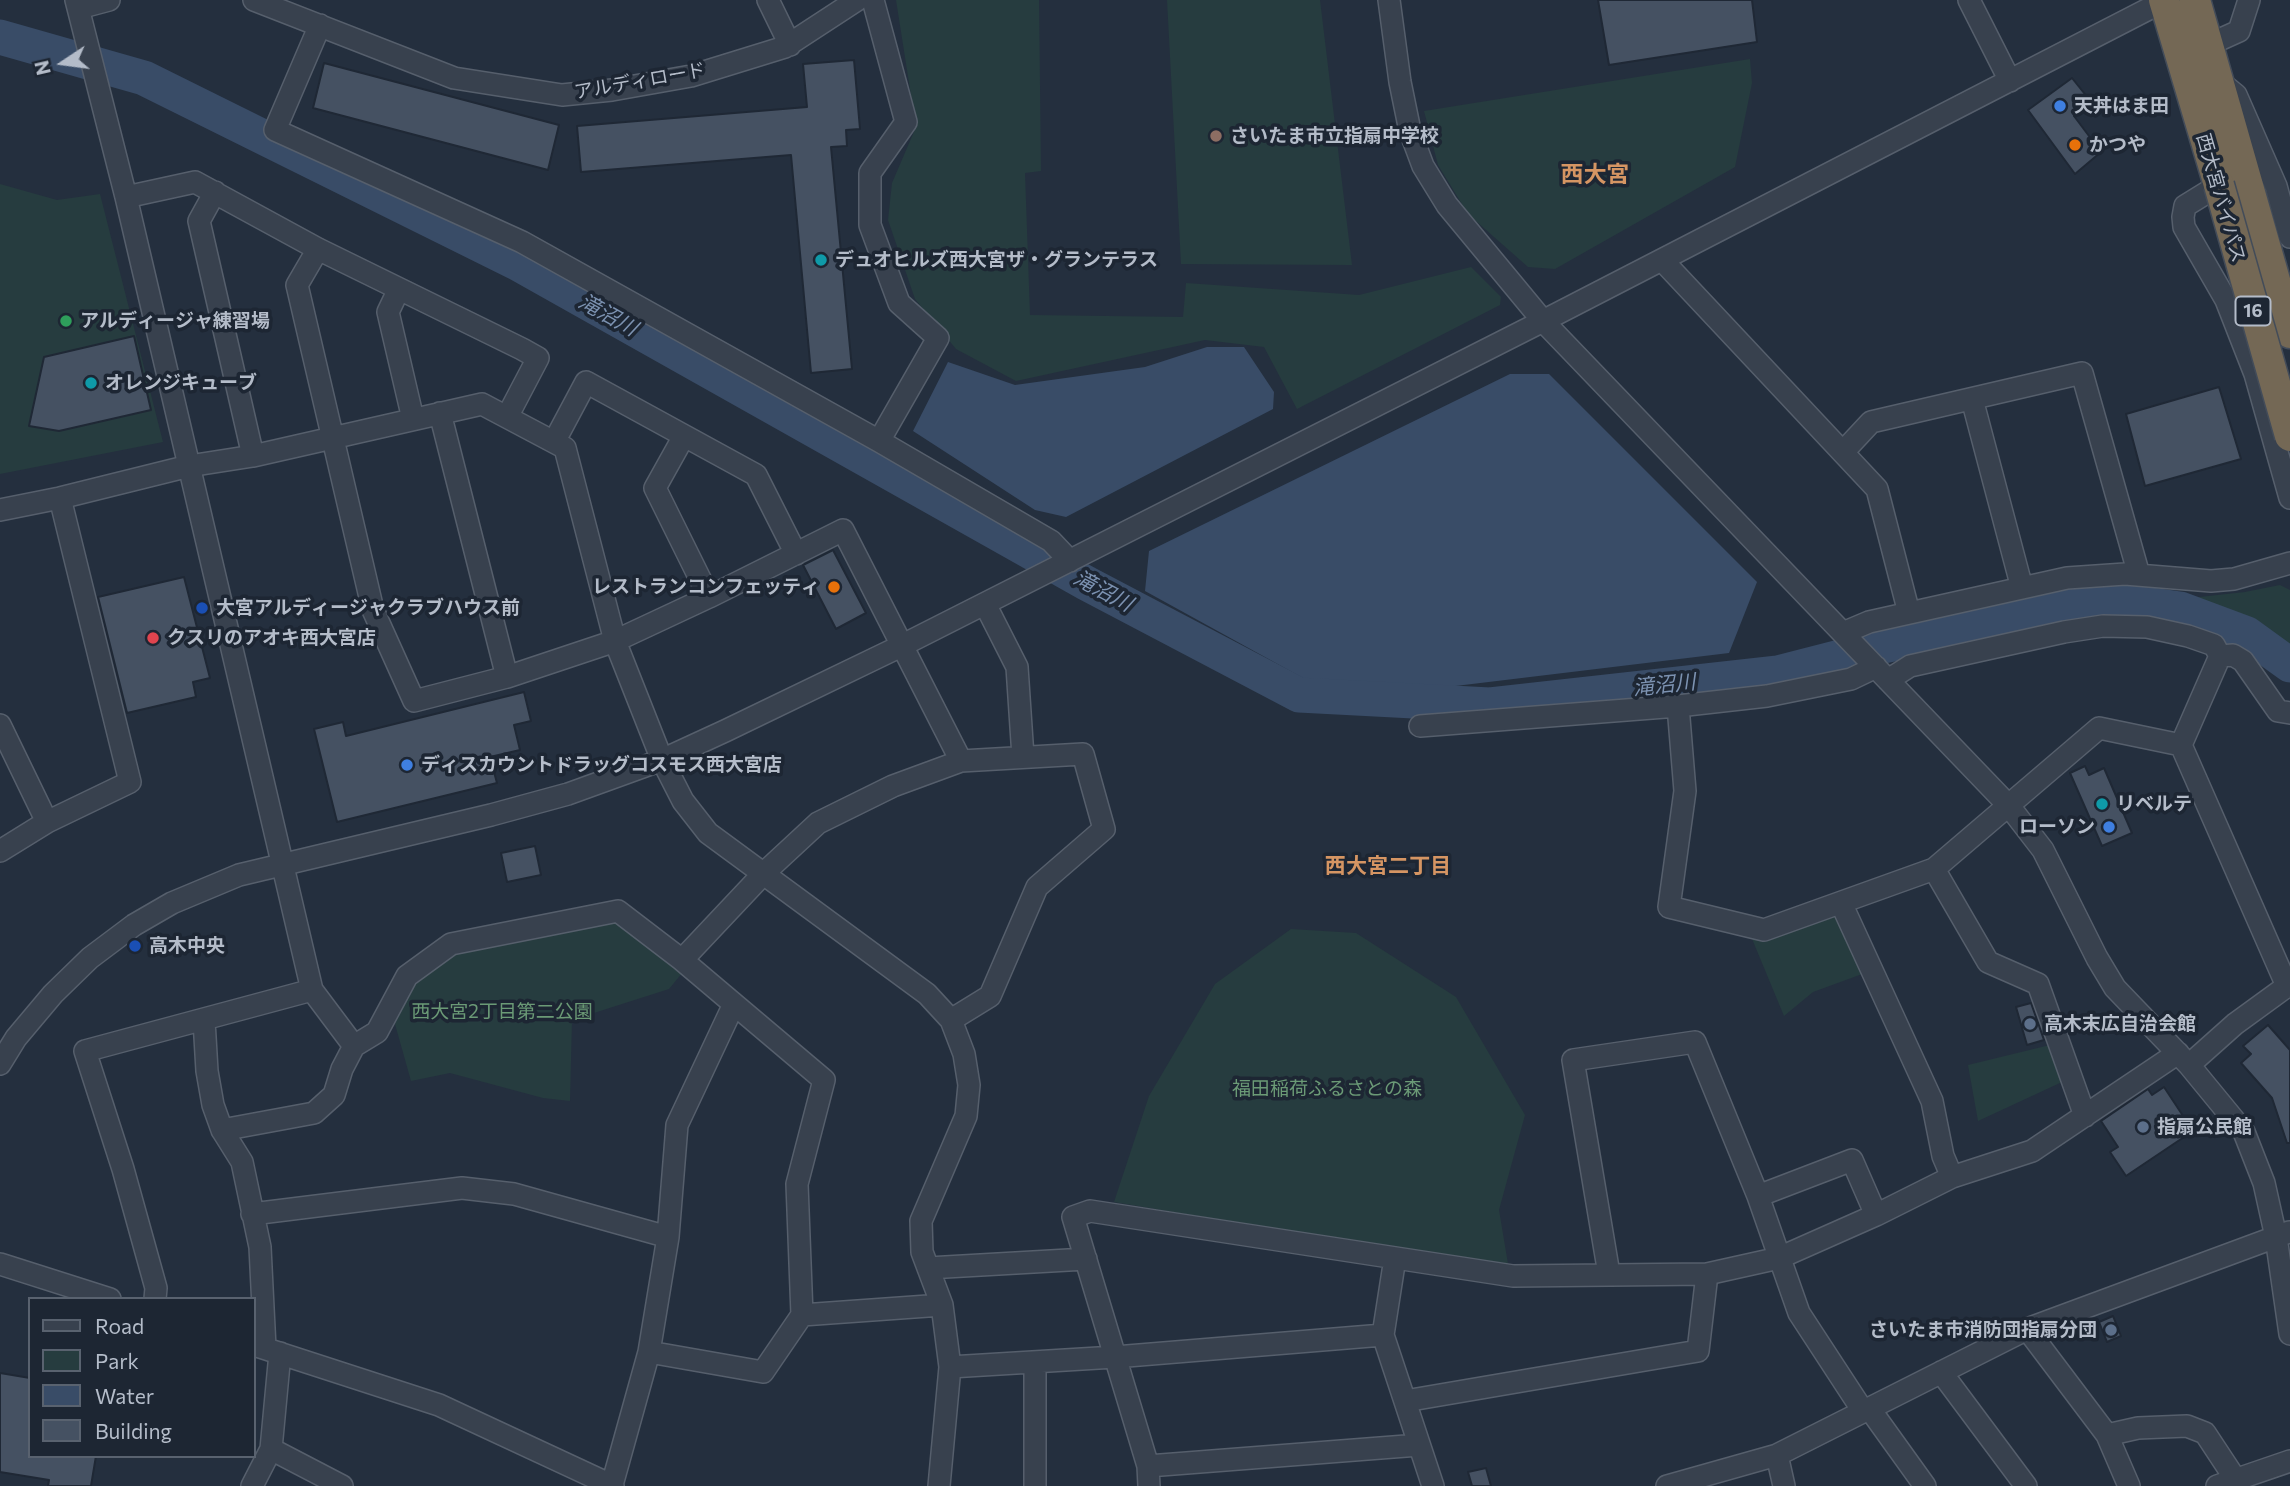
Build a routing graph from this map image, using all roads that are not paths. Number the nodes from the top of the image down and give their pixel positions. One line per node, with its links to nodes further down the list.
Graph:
1 (109, 0): 11 (street)
2 (254, 0): 12 (street, アルディロード)
3 (768, 0): 13 (street)
4 (857, 0): 13 (street, アルディロード)
5 (873, 0): 35 (street)
6 (1390, 0): 24 (street)
7 (1969, 0): 15 (street)
8 (2195, 0): 14 (highway, 西大宮バイパス / 16)
9 (2249, 0): 14 (street)
10 (2164, 1): 15 (street); 17 (highway, 西大宮バイパス / 16)
11 (78, 4): 19 (street)
12 (320, 25): 13 (street, アルディロード); 35 (street)
13 (790, 45)
14 (2208, 45): 16 (highway, 西大宮バイパス / 16)
15 (2010, 81): 22 (street)
16 (2219, 81): 20 (street); 25 (highway, 西大宮バイパス / 16)
17 (2219, 186): 28 (street); 33 (highway, 西大宮バイパス / 16, bridge)
18 (215, 192): 19 (street); 21 (street); 38 (street)
19 (126, 197): 39 (street)
20 (2290, 237)
21 (318, 249): 23 (street); 34 (street)
22 (1662, 260): 24 (street); 37 (street)
23 (399, 289): 30 (street); 31 (street)
24 (1543, 321): 45 (street); 51 (street)
25 (2290, 333)
26 (1972, 399): 37 (street); 46 (street); 47 (street)
27 (2290, 404): 28 (street)
28 (2266, 411): 41 (street)
29 (440, 413): 30 (street); 31 (street); 56 (street)
30 (507, 417): 36 (street)
31 (413, 419): 34 (street)
32 (684, 436): 36 (street); 43 (street); 48 (street)
33 (2290, 436)
34 (332, 438): 38 (street); 56 (street)
35 (879, 441): 45 (street)
36 (554, 442): 52 (street)
37 (1843, 452): 50 (street)
38 (253, 456): 39 (street)
39 (190, 466): 40 (street); 68 (street)
40 (60, 498): 42 (street); 66 (street)
41 (2290, 498)
42 (0, 510)
43 (796, 554): 48 (street); 53 (street)
44 (2290, 564): 46 (street)
45 (1061, 565): 49 (street)
46 (2139, 575): 47 (street)
47 (2022, 588): 50 (street)
48 (709, 597): 52 (street)
49 (985, 604): 53 (street); 62 (street)
50 (1909, 613): 51 (street)
51 (1846, 636): 55 (street)
52 (615, 641): 56 (street); 63 (street)
53 (901, 646): 63 (street); 64 (street)
54 (2220, 656): 55 (street); 58 (street); 61 (street)
55 (1878, 669): 57 (street); 65 (street)
56 (507, 677)
57 (1678, 706): 60 (street); 71 (street)
58 (2290, 713)
59 (0, 725): 66 (street)
60 (1420, 726)
61 (2181, 745): 65 (street); 73 (street)
62 (1023, 757): 64 (street); 77 (street)
63 (662, 760): 68 (street); 70 (street)
64 (961, 761): 70 (street)
65 (2009, 806): 69 (street); 80 (street)
66 (47, 822): 67 (street)
67 (0, 851)
68 (281, 864): 74 (street); 78 (street)
69 (1934, 869): 71 (street); 82 (street)
70 (764, 873): 72 (street); 77 (street)
71 (1841, 902): 84 (street)
72 (682, 960): 75 (street); 79 (street)
73 (2289, 985): 80 (street)
74 (312, 990): 76 (street); 79 (street)
75 (734, 1004): 89 (street); 100 (street)
76 (204, 1020): 83 (street); 98 (street)
77 (951, 1020): 94 (street)
78 (8, 1032): 81 (street)
79 (354, 1046): 83 (street)
80 (2183, 1059): 82 (street); 88 (street)
81 (0, 1064)
82 (2085, 1116): 84 (street)
83 (222, 1130): 86 (street)
84 (1952, 1177): 87 (street)
85 (1758, 1196): 87 (street); 91 (street); 95 (street)
86 (252, 1214): 89 (street); 104 (street)
87 (1876, 1215): 91 (street)
88 (2283, 1234): 101 (street); 102 (street)
89 (668, 1237): 105 (street)
90 (1395, 1258): 92 (street); 95 (street); 103 (street)
91 (1779, 1258): 96 (street); 111 (street)
92 (1086, 1259): 94 (street); 106 (street)
93 (0, 1264): 97 (street)
94 (928, 1268): 99 (street)
95 (1609, 1274): 96 (street)
96 (1707, 1274): 110 (street)
97 (104, 1297)
98 (155, 1297)
99 (942, 1306): 100 (street); 108 (street)
100 (802, 1315): 105 (street)
101 (2027, 1329): 109 (street); 112 (street)
102 (2290, 1334)
103 (1383, 1335): 106 (street); 110 (street)
104 (266, 1349): 114 (street); 121 (street)
105 (649, 1352): 121 (street)
106 (1115, 1357): 107 (street); 117 (street)
107 (1035, 1362): 108 (street); 123 (street)
108 (950, 1367): 122 (street)
109 (1941, 1372): 111 (street); 128 (street)
110 (1405, 1401): 113 (street)
111 (1866, 1409): 115 (street); 127 (street)
112 (2107, 1435): 118 (street); 129 (street)
113 (1419, 1445): 117 (street); 124 (street)
114 (271, 1449): 119 (street); 120 (street)
115 (1777, 1455): 125 (street); 126 (street)
116 (2290, 1461): 118 (street)
117 (1148, 1476)
118 (2226, 1483)
119 (252, 1486)
120 (342, 1486)
121 (613, 1486)
122 (939, 1486)
123 (1035, 1486)
124 (1433, 1486)
125 (1667, 1486)
126 (1784, 1486)
127 (1925, 1486)
128 (2026, 1486)
129 (2129, 1486)

